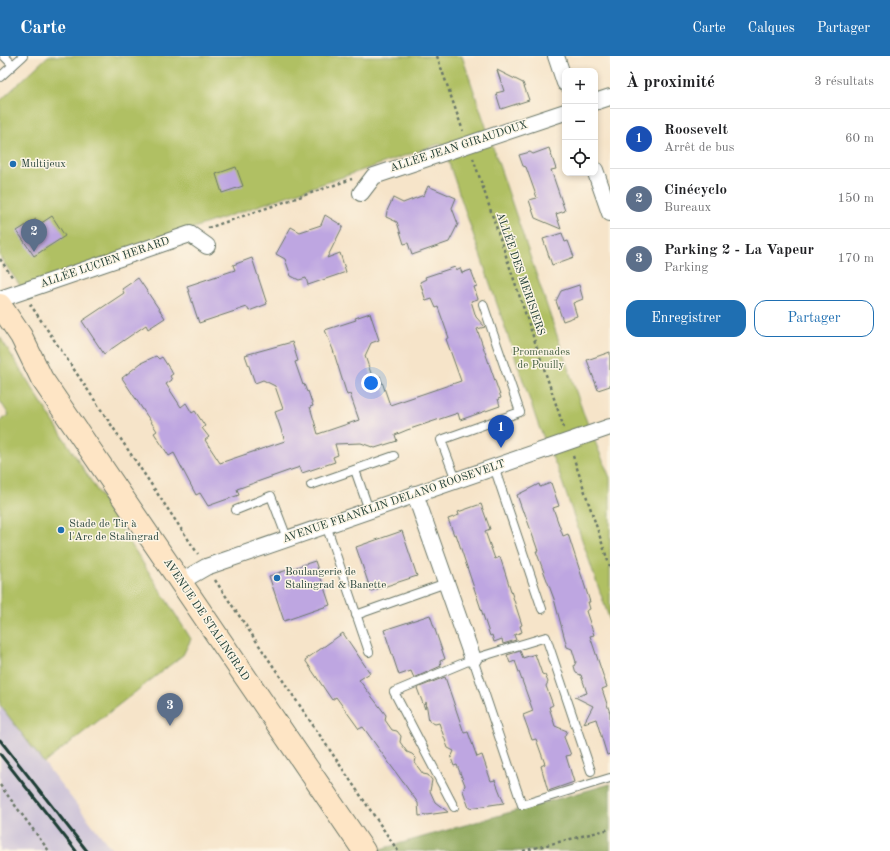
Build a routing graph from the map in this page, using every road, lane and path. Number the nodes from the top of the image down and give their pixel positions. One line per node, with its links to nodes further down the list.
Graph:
1 (4, 56): 5 (lane)
2 (23, 56): 5 (lane)
3 (437, 56): 11 (path)
4 (556, 56): 6 (street)
5 (13, 65): 7 (lane)
6 (562, 75)
7 (0, 77)
8 (610, 97): 9 (street)
9 (598, 101)
10 (562, 113): 13 (street, ALLÉE JEAN GIRAUDOUX)
11 (465, 137)
12 (473, 158): 23 (path, ALLÉE DES MERISIERS)
13 (374, 176): 15 (street); 17 (path)
14 (597, 176): 16 (street)
15 (361, 193)
16 (610, 213)
17 (190, 234): 18 (street); 19 (street, ALLÉE LUCIEN HERARD)
18 (207, 246)
19 (0, 298)
20 (483, 304): 27 (lane)
21 (0, 305): 35 (street, AVENUE DE STALINGRAD)
22 (610, 427): 23 (street, AVENUE FRANKLIN DELANO ROOSEVELT)
23 (568, 441): 25 (street, AVENUE FRANKLIN DELANO ROOSEVELT); 34 (path, ALLÉE DES MERISIERS)
24 (394, 456): 26 (lane)
25 (494, 467): 27 (street, AVENUE FRANKLIN DELANO ROOSEVELT); 37 (lane)
26 (355, 470): 28 (lane); 31 (lane)
27 (456, 480): 29 (street, AVENUE FRANKLIN DELANO ROOSEVELT)
28 (311, 485)
29 (415, 494): 31 (street, AVENUE FRANKLIN DELANO ROOSEVELT); 36 (street)
30 (236, 510): 33 (lane)
31 (369, 510): 32 (street, AVENUE FRANKLIN DELANO ROOSEVELT)
32 (326, 525): 33 (street, AVENUE FRANKLIN DELANO ROOSEVELT); 38 (lane)
33 (287, 538): 35 (street, AVENUE FRANKLIN DELANO ROOSEVELT)
34 (610, 567)
35 (180, 582): 47 (street, AVENUE DE STALINGRAD)
36 (446, 583): 38 (lane); 40 (street)
37 (542, 609)
38 (356, 615): 39 (lane)
39 (369, 652)
40 (473, 660): 41 (lane); 42 (lane); 44 (lane)
41 (591, 771)
42 (610, 778)
43 (0, 785): 46 (path)
44 (454, 807)
45 (610, 829): 48 (path)
46 (49, 851)
47 (364, 851)
48 (524, 851)

